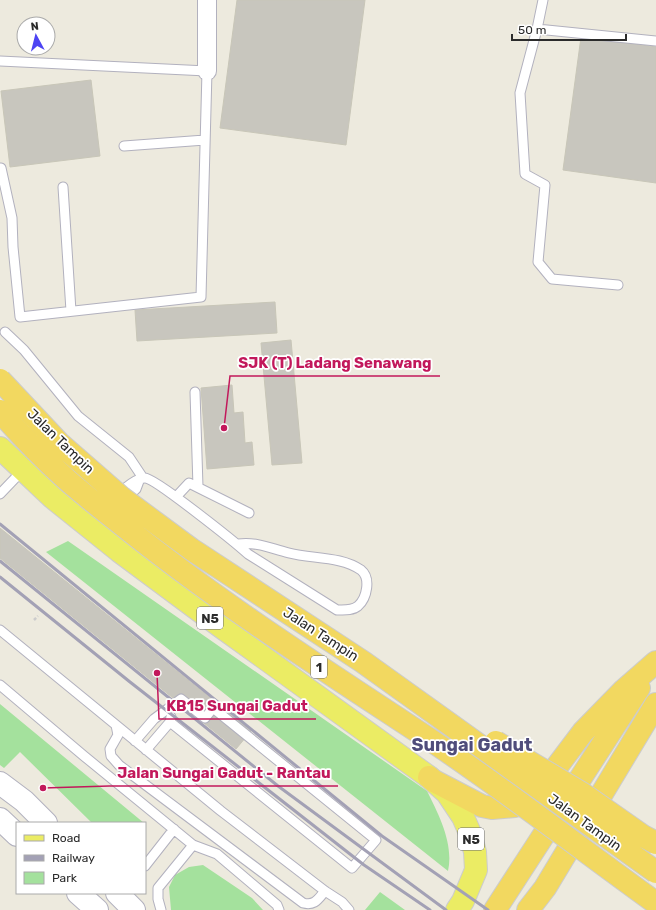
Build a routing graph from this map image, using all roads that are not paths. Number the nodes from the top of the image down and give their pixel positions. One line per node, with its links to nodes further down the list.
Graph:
1 (207, 0): 6 (street)
2 (543, 0): 3 (lane)
3 (537, 29): 4 (lane); 11 (lane)
4 (656, 41)
5 (0, 62): 6 (lane)
6 (207, 71): 7 (lane)
7 (205, 140): 8 (lane); 12 (lane)
8 (124, 146)
9 (0, 168): 12 (lane)
10 (63, 187): 12 (lane)
11 (618, 285)
12 (71, 311)
13 (6, 332): 19 (lane)
14 (0, 380): 27 (highway, Jalan Tampin / 1, bridge)
15 (195, 392): 20 (lane)
16 (0, 411): 49 (highway, Jalan Tampin / 1, bridge)
17 (0, 448): 18 (main road, N5)
18 (22, 470): 21 (lane); 24 (main road, N5)
19 (141, 479): 22 (lane); 24 (lane)
20 (198, 487): 22 (lane); 23 (lane)
21 (0, 494)
22 (176, 497): 25 (lane)
23 (249, 513)
24 (95, 522): 36 (main road, N5)
25 (238, 544): 25 (lane)
26 (0, 630): 33 (lane)
27 (363, 662): 42 (highway, bridge); 45 (highway, Jalan Tampin / 1, bridge)
28 (656, 662): 36 (highway); 56 (highway)
29 (0, 685): 40 (lane)
30 (656, 704): 57 (highway)
31 (173, 706): 32 (lane); 32 (lane); 34 (lane)
32 (170, 722): 35 (lane)
33 (116, 725): 34 (lane); 46 (lane)
34 (135, 741): 35 (lane)
35 (146, 750): 46 (lane)
36 (429, 777): 55 (main road, N5)
37 (0, 783): 39 (street)
38 (0, 819): 41 (street)
39 (45, 822)
40 (174, 829): 43 (lane); 44 (lane)
41 (16, 834)
42 (656, 843)
43 (193, 845): 52 (lane); 53 (lane)
44 (146, 865)
45 (656, 872)
46 (325, 891): 54 (lane)
47 (79, 894): 50 (street)
48 (118, 894): 51 (street)
49 (656, 903)
50 (96, 910)
51 (134, 910)
52 (162, 910)
53 (279, 910)
54 (348, 910)
55 (457, 910)
56 (495, 910)
57 (528, 910)

